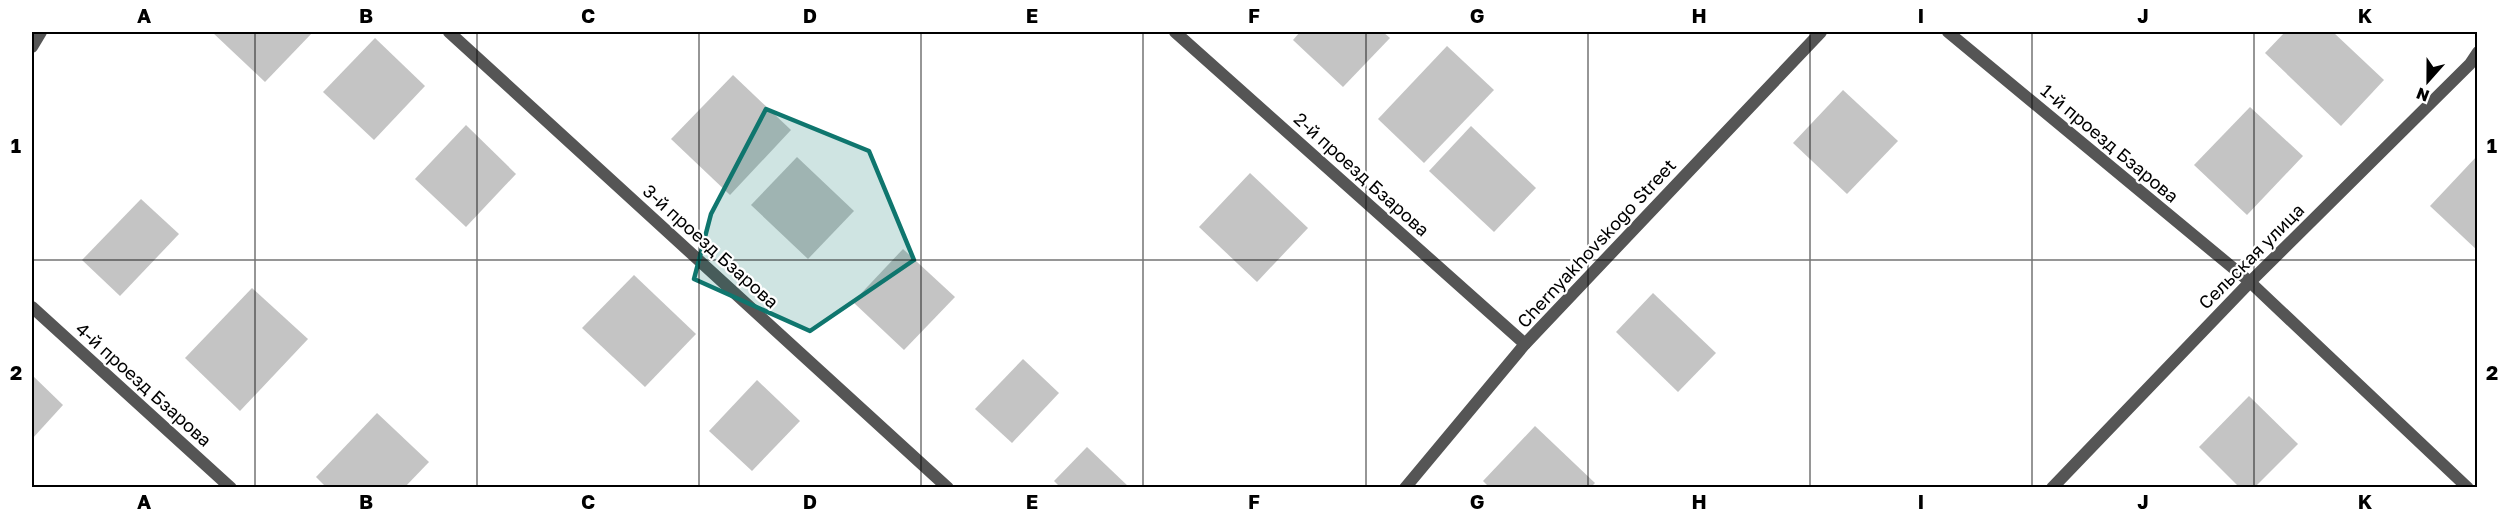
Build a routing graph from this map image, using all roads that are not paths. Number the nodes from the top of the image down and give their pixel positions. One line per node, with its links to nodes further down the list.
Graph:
1 (41, 32): 6 (street)
2 (449, 32): 12 (street, 3-й проезд Бзарова)
3 (1175, 32): 10 (street, 2-й проезд Бзарова)
4 (1821, 32): 10 (street, Chernyakhovskogo Street)
5 (1948, 32): 8 (street, 1-й проезд Бзарова)
6 (32, 47)
7 (2478, 52): 8 (street, Сельская улица)
8 (2250, 282): 14 (street, Сельская улица); 15 (street, 1-й проезд Бзарова)
9 (32, 308): 11 (street, 4-й проезд Бзарова)
10 (1526, 344): 13 (street, Chernyakhovskogo Street)
11 (231, 488)
12 (948, 488)
13 (1405, 488)
14 (2052, 488)
15 (2468, 488)

